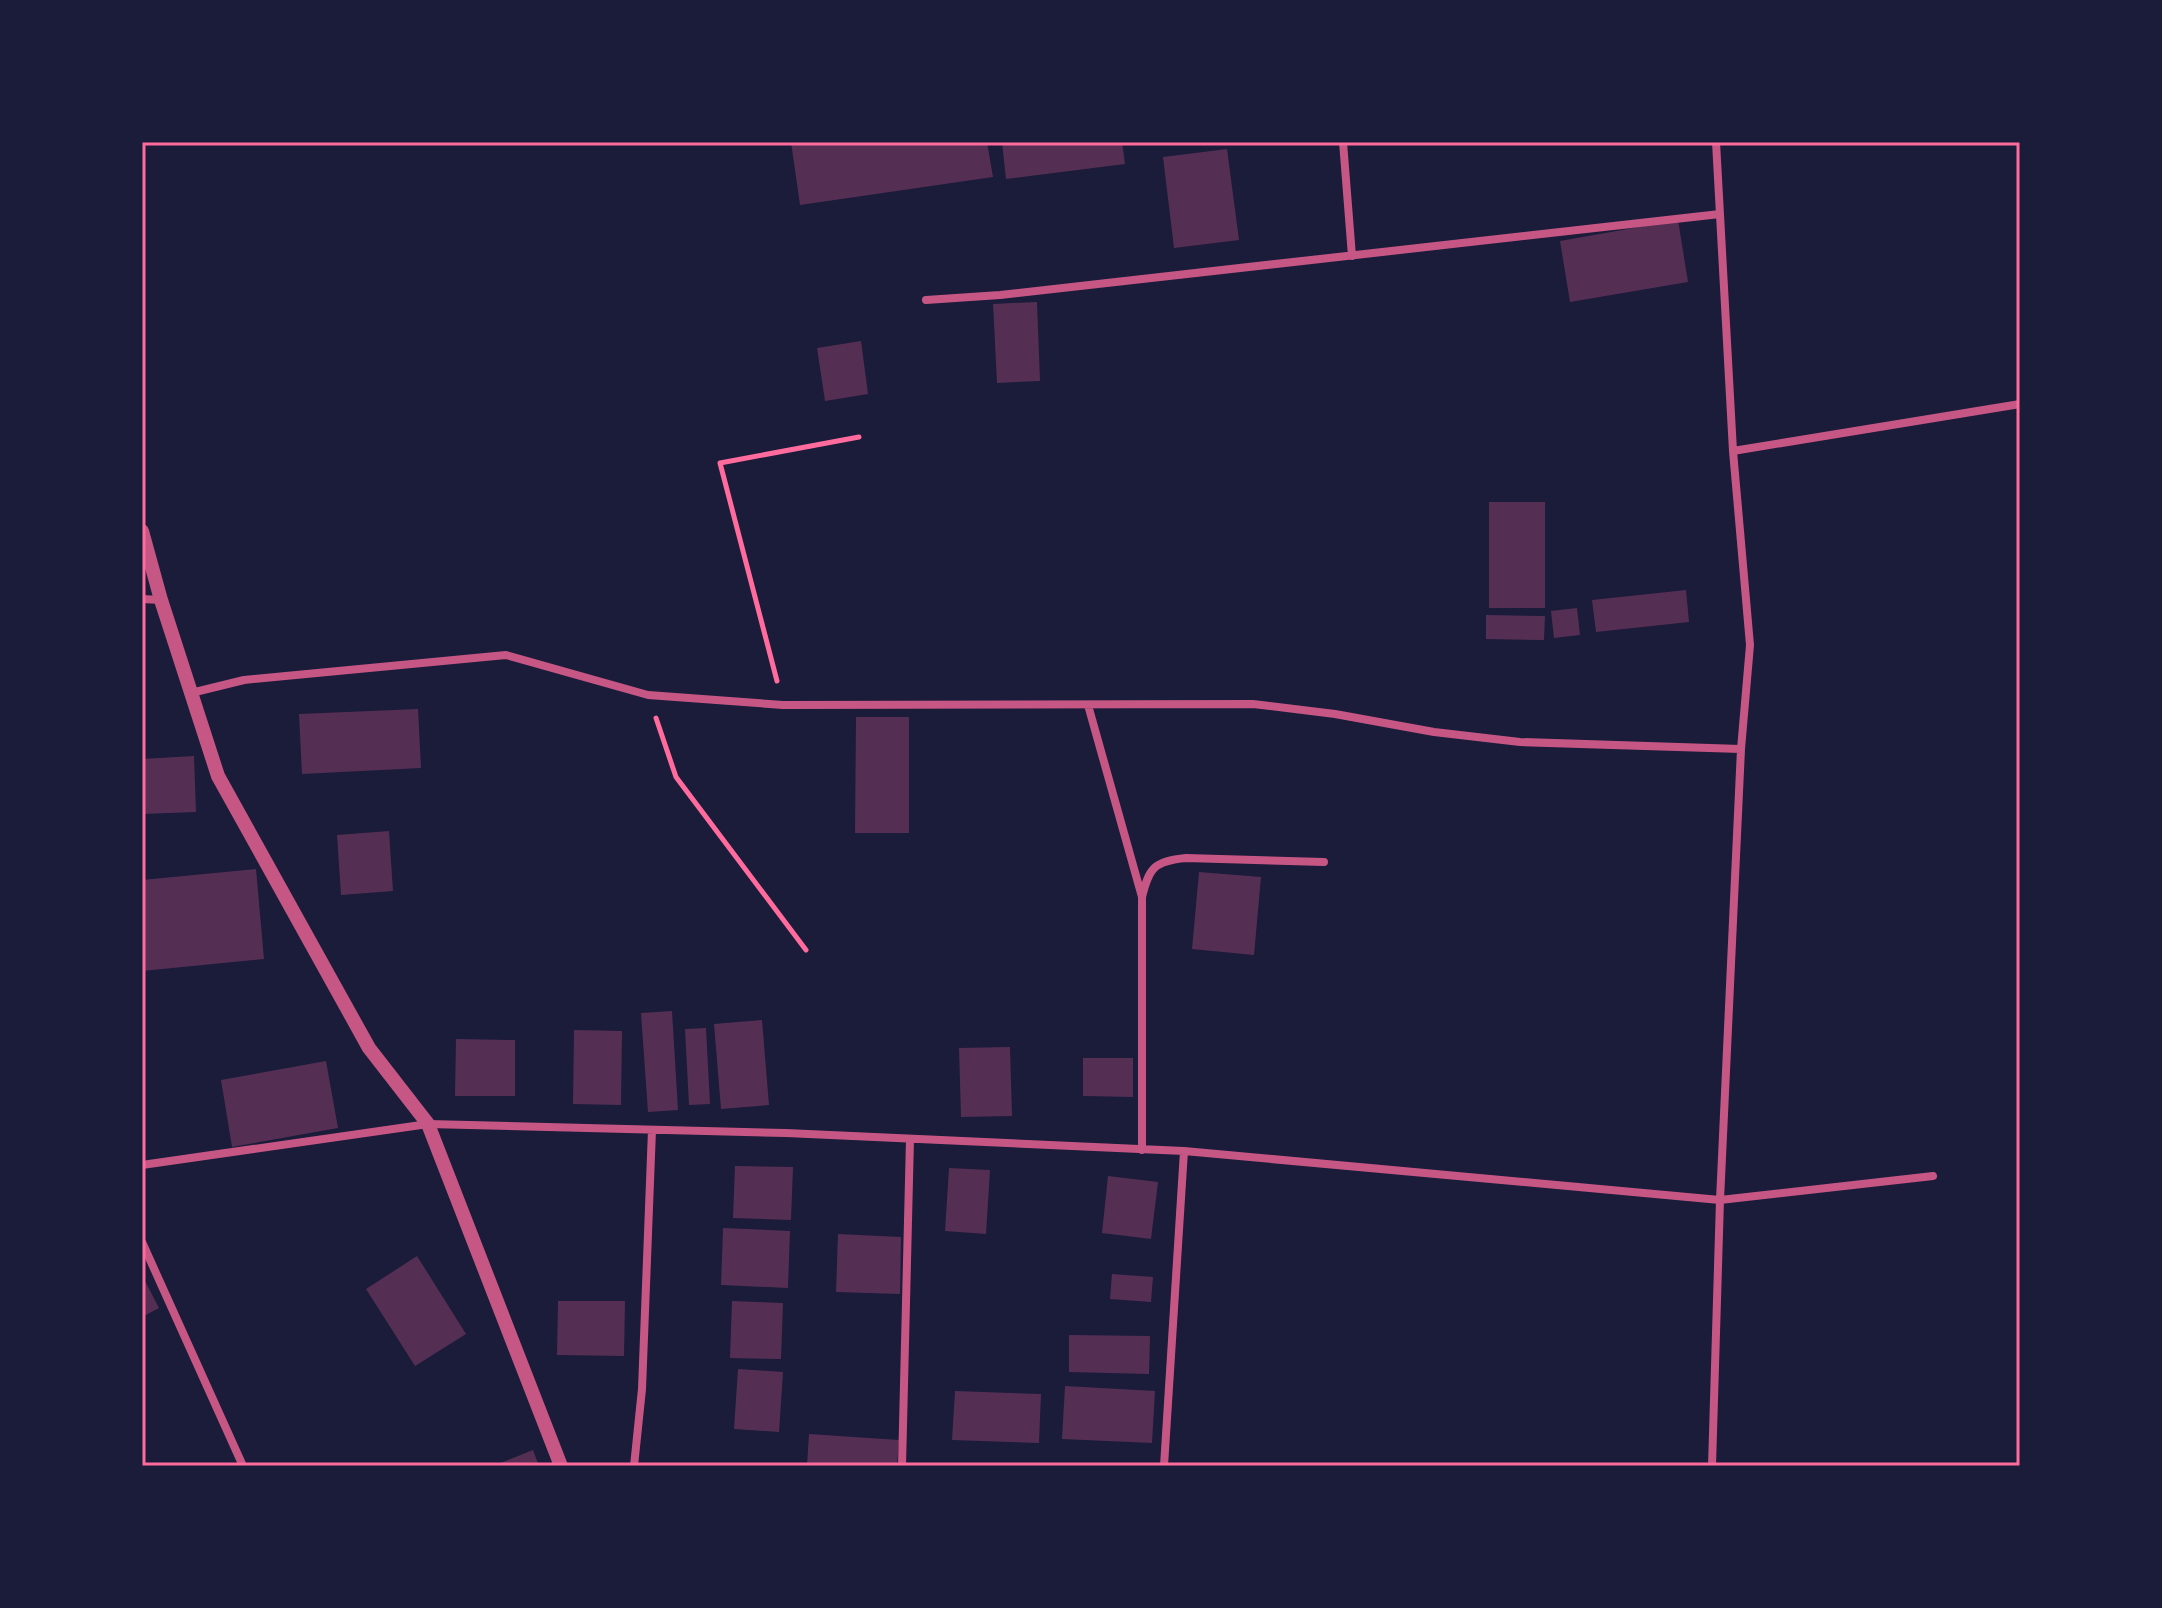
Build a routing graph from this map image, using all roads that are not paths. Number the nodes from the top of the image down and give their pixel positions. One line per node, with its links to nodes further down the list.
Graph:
1 (1343, 142): 4 (street)
2 (1716, 142): 3 (street)
3 (1720, 214): 4 (street); 7 (street)
4 (1352, 256): 5 (street)
5 (926, 300)
6 (2020, 404): 7 (street)
7 (1733, 451): 13 (street)
8 (142, 531): 10 (street)
9 (142, 599): 10 (street)
10 (161, 600): 11 (street)
11 (191, 693): 12 (street); 16 (street)
12 (1088, 705): 13 (street); 15 (street)
13 (1741, 749): 23 (street)
14 (1324, 862): 15 (street)
15 (1142, 897): 19 (street)
16 (428, 1124): 17 (street); 21 (street); 26 (street)
17 (652, 1130): 18 (street); 27 (street)
18 (910, 1139): 19 (street); 28 (street)
19 (1142, 1150): 20 (street)
20 (1184, 1151): 23 (street); 29 (street)
21 (142, 1165)
22 (1933, 1176): 23 (street)
23 (1720, 1200): 30 (street)
24 (142, 1242): 25 (street)
25 (243, 1466)
26 (561, 1466)
27 (634, 1466)
28 (902, 1466)
29 (1164, 1466)
30 (1712, 1466)

